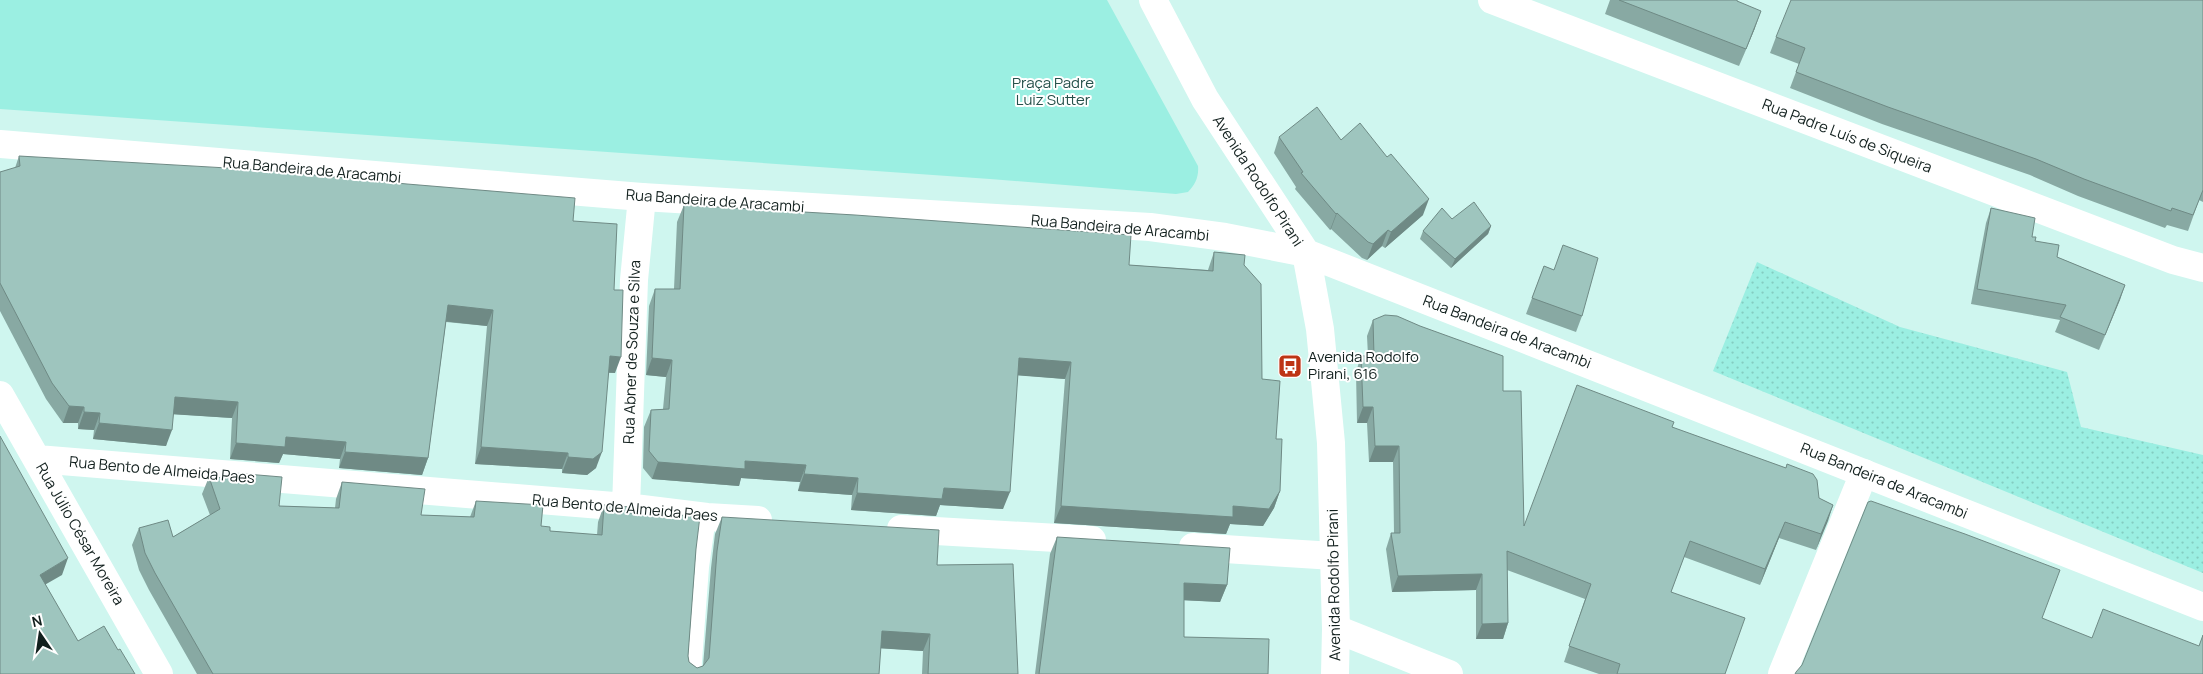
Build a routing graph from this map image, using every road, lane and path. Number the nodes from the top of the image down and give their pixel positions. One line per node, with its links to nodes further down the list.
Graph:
1 (1153, 0): 5 (street, Avenida Rodolfo Pirani)
2 (1492, 0): 6 (street, Rua Padre Luís de Siqueira)
3 (0, 144): 4 (street, Rua Bandeira de Aracambi)
4 (642, 197): 5 (street, Rua Bandeira de Aracambi); 10 (street, Rua Abner de Souza e Silva)
5 (1306, 253): 9 (street, Rua Bandeira de Aracambi); 16 (street, Avenida Rodolfo Pirani)
6 (2203, 268)
7 (0, 395): 8 (street, Rua Júlio César Moreira)
8 (37, 459): 10 (street, Rua Bento de Almeida Paes); 19 (street, Rua Júlio César Moreira)
9 (1864, 473): 17 (street, Rua Bandeira de Aracambi); 23 (street)
10 (626, 507): 11 (street, Rua Bento de Almeida Paes)
11 (707, 517): 12 (street, Rua Bento de Almeida Paes); 20 (lane)
12 (787, 522)
13 (876, 527): 14 (street)
14 (1115, 542)
15 (1165, 545): 16 (street)
16 (1334, 556): 18 (street, Avenida Rodolfo Pirani)
17 (2203, 607)
18 (1336, 629): 21 (street, Avenida Rodolfo Pirani); 22 (street)
19 (159, 674)
20 (692, 674)
21 (1335, 674)
22 (1449, 674)
23 (1782, 674)

